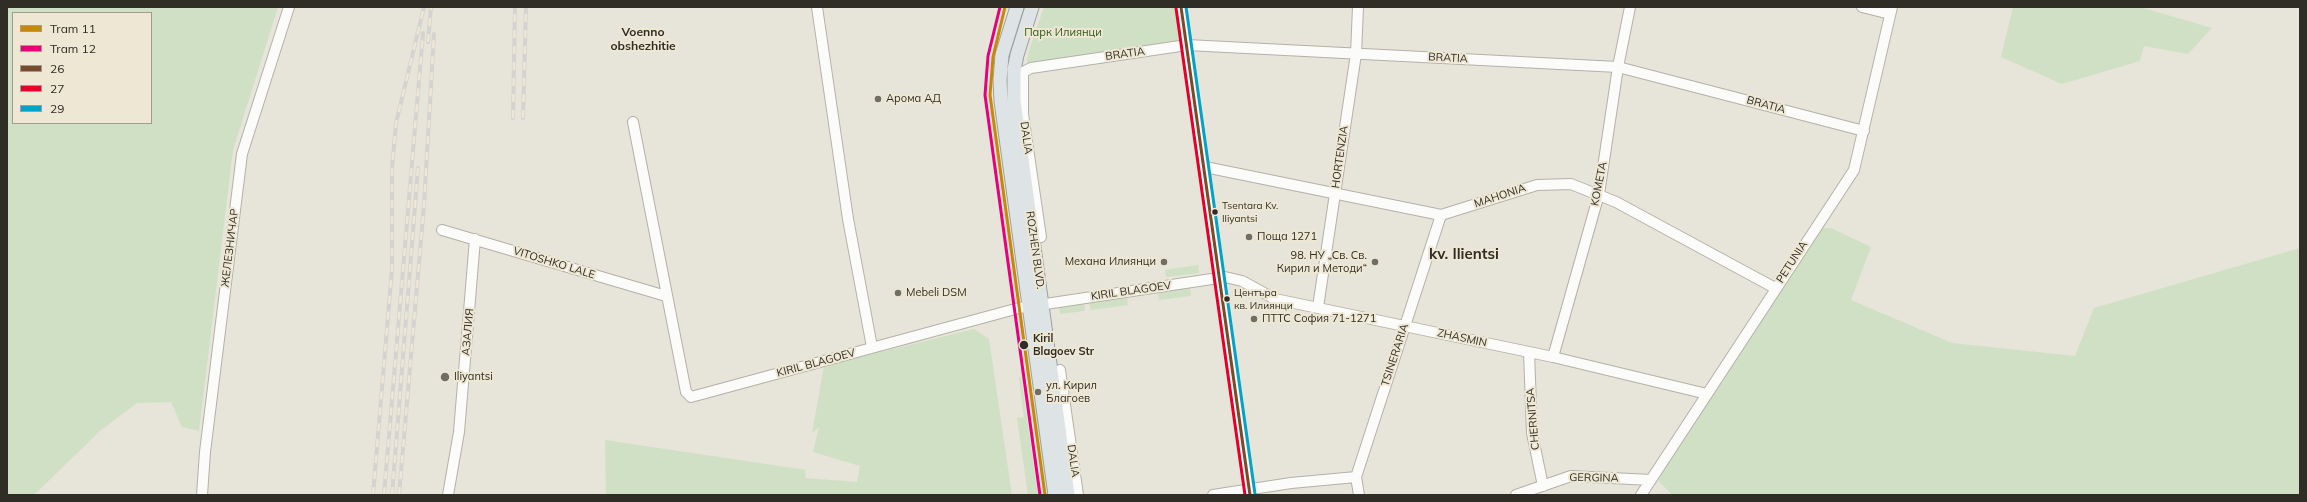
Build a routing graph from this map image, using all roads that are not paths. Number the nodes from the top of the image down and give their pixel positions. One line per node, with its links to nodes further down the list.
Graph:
1 (289, 7): 41 (street, ЖЕЛЕЗНИЧАР)
2 (817, 7): 31 (street)
3 (1017, 7): 28 (main road, ROZHEN BLVD.)
4 (1032, 7): 19 (main road, ROZHEN BLVD.)
5 (1181, 7): 10 (street)
6 (1358, 7): 11 (street, HORTENZIA)
7 (1630, 7): 12 (street, KOMETA)
8 (1862, 7): 9 (street)
9 (1891, 10): 15 (street, PETUNIA)
10 (1187, 45): 11 (street, BRATIA); 13 (street, BRATIA); 16 (street)
11 (1356, 54): 12 (street, BRATIA); 17 (street, HORTENZIA)
12 (1618, 66): 15 (street, BRATIA); 18 (street, KOMETA)
13 (1025, 70): 19 (street, DALIA)
14 (634, 122): 26 (street, KIRIL BLAGOEV)
15 (1864, 131): 25 (street, PETUNIA)
16 (1205, 168): 17 (street, MAHONIA); 24 (street)
17 (1335, 193): 20 (street, MAHONIA); 29 (street, HORTENZIA)
18 (1598, 194): 20 (street, MAHONIA); 25 (street, MAHONIA); 33 (street, KOMETA)
19 (1033, 207): 22 (street, DALIA); 27 (main road, ROZHEN BLVD.)
20 (1441, 215): 30 (street, TSINERARIA)
21 (442, 230): 23 (street, VITOSHKO LALE)
22 (1041, 237)
23 (475, 239): 26 (street, VITOSHKO LALE); 42 (street, АЗАЛИЯ)
24 (1219, 278): 27 (street, KIRIL BLAGOEV); 29 (street, ZHASMIN); 40 (street)
25 (1775, 288): 35 (street, PETUNIA)
26 (666, 296): 31 (street, KIRIL BLAGOEV)
27 (1042, 304): 28 (street, KIRIL BLAGOEV); 36 (main road, ROZHEN BLVD.)
28 (1029, 306): 31 (street, KIRIL BLAGOEV); 43 (main road, ROZHEN BLVD.)
29 (1318, 307): 30 (street, ZHASMIN)
30 (1404, 326): 32 (street, ZHASMIN); 37 (street, TSINERARIA)
31 (872, 347)
32 (1529, 352): 33 (street, ZHASMIN); 39 (street, CHERNITSA)
33 (1553, 357): 35 (street, ZHASMIN)
34 (1060, 370): 36 (street, DALIA)
35 (1707, 394): 38 (street, PETUNIA)
36 (1060, 405): 44 (main road, ROZHEN BLVD.); 45 (street, DALIA)
37 (1356, 477): 40 (street); 47 (street, TSINERARIA)
38 (1651, 480): 39 (street, GERGINA); 49 (street, PETUNIA)
39 (1543, 486): 48 (street, GERGINA)
40 (1250, 492): 46 (street)
41 (202, 495)
42 (448, 495)
43 (1055, 495)
44 (1068, 495)
45 (1078, 495)
46 (1212, 495)
47 (1359, 495)
48 (1516, 495)
49 (1641, 495)

